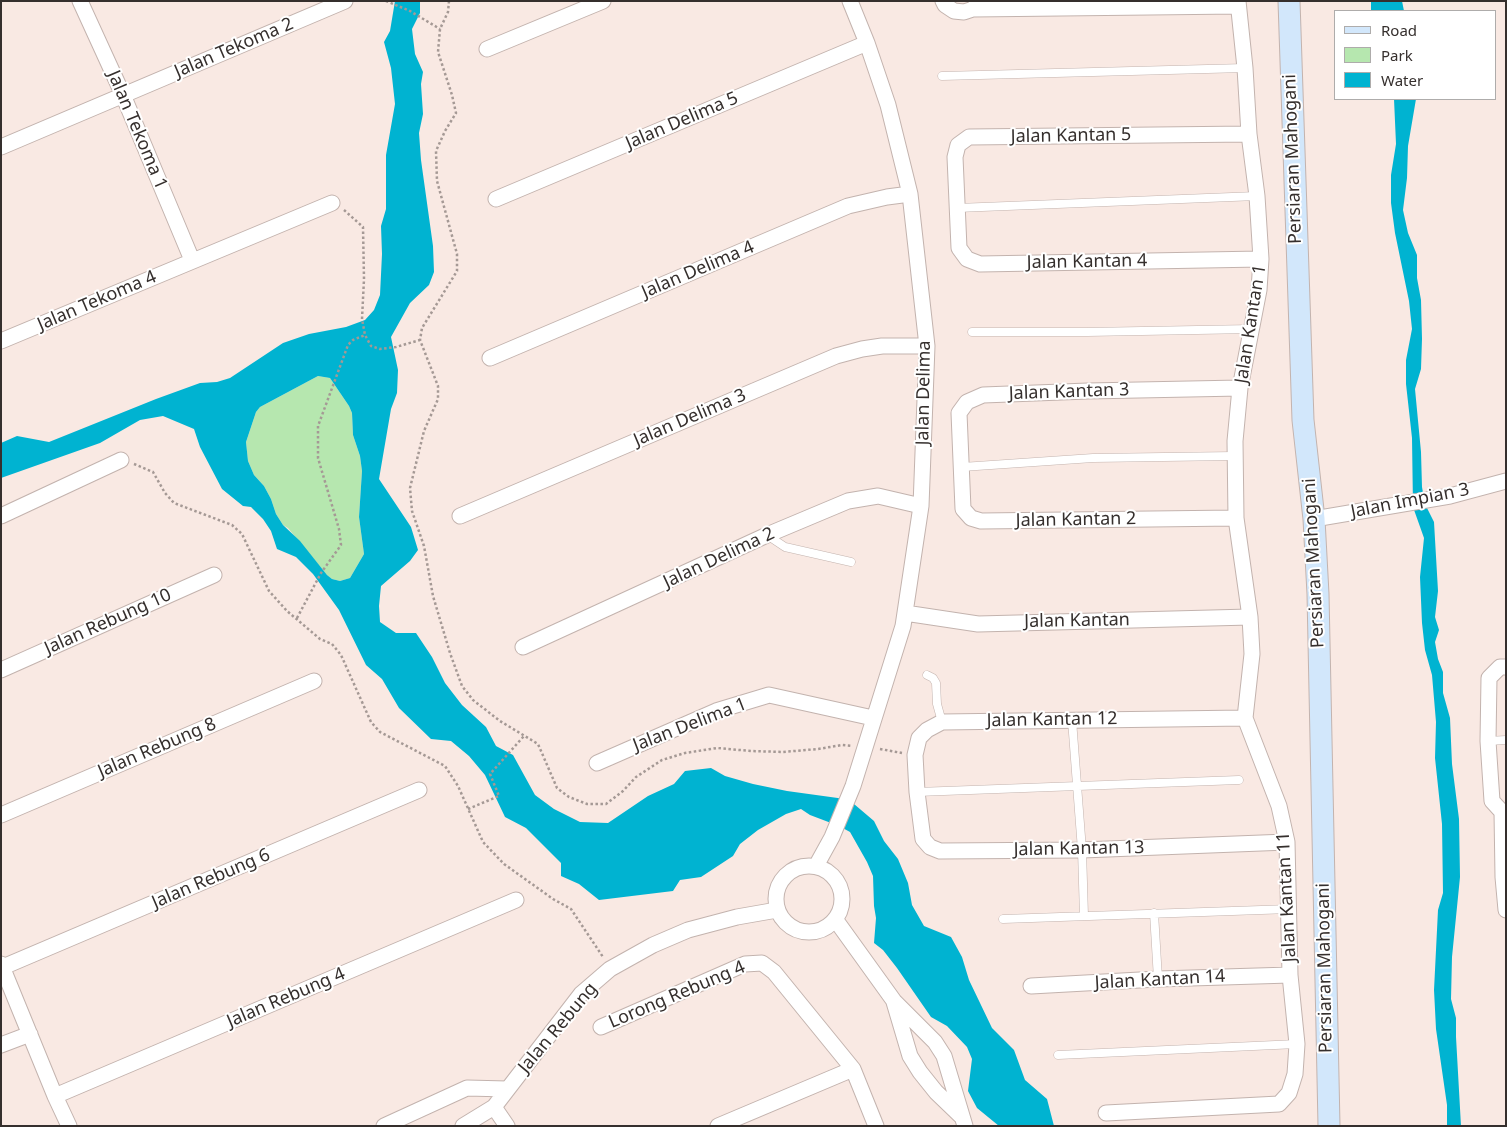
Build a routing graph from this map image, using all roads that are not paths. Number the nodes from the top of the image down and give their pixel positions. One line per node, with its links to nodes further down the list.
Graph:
1 (80, 1): 13 (street, Jalan Tekoma 1)
2 (345, 1): 13 (street, Jalan Tekoma 2)
3 (603, 1): 10 (street)
4 (850, 1): 9 (street, Jalan Delima)
5 (943, 1): 8 (street)
6 (1289, 1): 37 (main road, Persiaran Mahogani)
7 (1238, 4): 8 (street); 11 (street, Jalan Kantan 1)
8 (977, 5)
9 (867, 43): 16 (street, Jalan Delima); 18 (street, Jalan Delima 5)
10 (487, 49)
11 (1246, 68): 12 (lane); 14 (street, Jalan Kantan 1)
12 (942, 76)
13 (123, 95): 15 (street, Jalan Tekoma 2); 21 (street, Jalan Tekoma 1)
14 (1249, 134): 17 (street, Jalan Kantan 1); 20 (street, Jalan Kantan 5)
15 (1, 147)
16 (910, 194): 26 (street, Jalan Delima); 27 (street, Jalan Delima 4)
17 (1257, 196): 20 (lane); 22 (street, Jalan Kantan 1)
18 (496, 199)
19 (332, 203): 21 (street, Jalan Tekoma 4)
20 (957, 208): 22 (street, Jalan Kantan 4)
21 (192, 260): 25 (street, Jalan Tekoma 4)
22 (1261, 260): 23 (street, Jalan Kantan 1)
23 (1252, 329): 24 (lane); 28 (street, Jalan Kantan 1)
24 (972, 332)
25 (1, 341)
26 (927, 346): 33 (street, Jalan Delima); 35 (street, Jalan Delima 3)
27 (490, 358)
28 (1240, 388): 29 (street, Jalan Kantan 1); 31 (street, Jalan Kantan 3)
29 (1234, 456): 31 (lane); 36 (street, Jalan Kantan 1)
30 (121, 460): 34 (street)
31 (962, 467): 36 (street, Jalan Kantan 2)
32 (1506, 481): 37 (street, Jalan Impian 3)
33 (921, 506): 38 (street, Jalan Delima 2); 41 (street, Jalan Delima)
34 (1, 516)
35 (460, 516)
36 (1236, 518): 42 (street, Jalan Kantan 1)
37 (1314, 519): 95 (main road, Persiaran Mahogani)
38 (767, 535): 39 (lane); 43 (street, Jalan Delima 2)
39 (851, 562)
40 (214, 575): 45 (street, Jalan Rebung 10)
41 (905, 613): 42 (street, Jalan Kantan); 48 (street, Jalan Delima)
42 (1250, 617): 49 (street, Jalan Kantan 11)
43 (523, 647)
44 (1503, 667): 53 (street)
45 (1, 670)
46 (927, 675): 51 (lane)
47 (314, 681): 60 (street, Jalan Rebung 8)
48 (874, 718): 54 (street, Jalan Delima 1); 63 (street, Jalan Delima)
49 (1244, 718): 50 (street, Jalan Kantan 12); 61 (street, Jalan Kantan 11)
50 (1072, 720): 51 (street, Jalan Kantan 12); 56 (lane)
51 (942, 722): 58 (street)
52 (1506, 740): 53 (lane)
53 (1488, 741): 59 (street)
54 (597, 763)
55 (1239, 780): 56 (lane)
56 (1078, 786): 58 (lane); 62 (lane)
57 (419, 790): 73 (street, Jalan Rebung 6)
58 (917, 792): 62 (street, Jalan Kantan 13)
59 (1504, 812): 64 (street)
60 (1, 815)
61 (1288, 842): 62 (street, Jalan Kantan 13); 66 (street, Jalan Kantan 11)
62 (1082, 850): 70 (lane)
63 (816, 866): 67 (street); 71 (street)
64 (1504, 877): 68 (street)
65 (516, 900): 85 (street, Jalan Rebung 4)
66 (1290, 909): 69 (lane); 74 (street, Jalan Kantan 11)
67 (777, 910): 71 (street); 84 (street, Jalan Rebung)
68 (1506, 910)
69 (1154, 913): 70 (lane); 75 (lane)
70 (1084, 916): 72 (lane)
71 (835, 919): 77 (street)
72 (1003, 919)
73 (2, 965): 79 (street)
74 (1290, 975): 75 (street, Jalan Kantan 14); 80 (street, Jalan Kantan 11)
75 (1158, 979): 76 (street, Jalan Kantan 14)
76 (1031, 986)
77 (894, 1001): 88 (street); 88 (street)
78 (601, 1027): 83 (street, Lorong Rebung 4)
79 (30, 1034): 81 (street); 85 (street)
80 (1297, 1044): 82 (lane); 87 (street, Jalan Kantan 11)
81 (1, 1045)
82 (1058, 1055)
83 (853, 1069): 93 (street); 94 (street)
84 (507, 1089): 86 (street, Jalan Rebung); 90 (street)
85 (55, 1096): 89 (street)
86 (494, 1107): 91 (street, Jalan Rebung); 92 (street)
87 (1106, 1114)
88 (964, 1121)
89 (69, 1126)
90 (384, 1126)
91 (463, 1126)
92 (507, 1126)
93 (718, 1126)
94 (876, 1126)
95 (1329, 1126)

